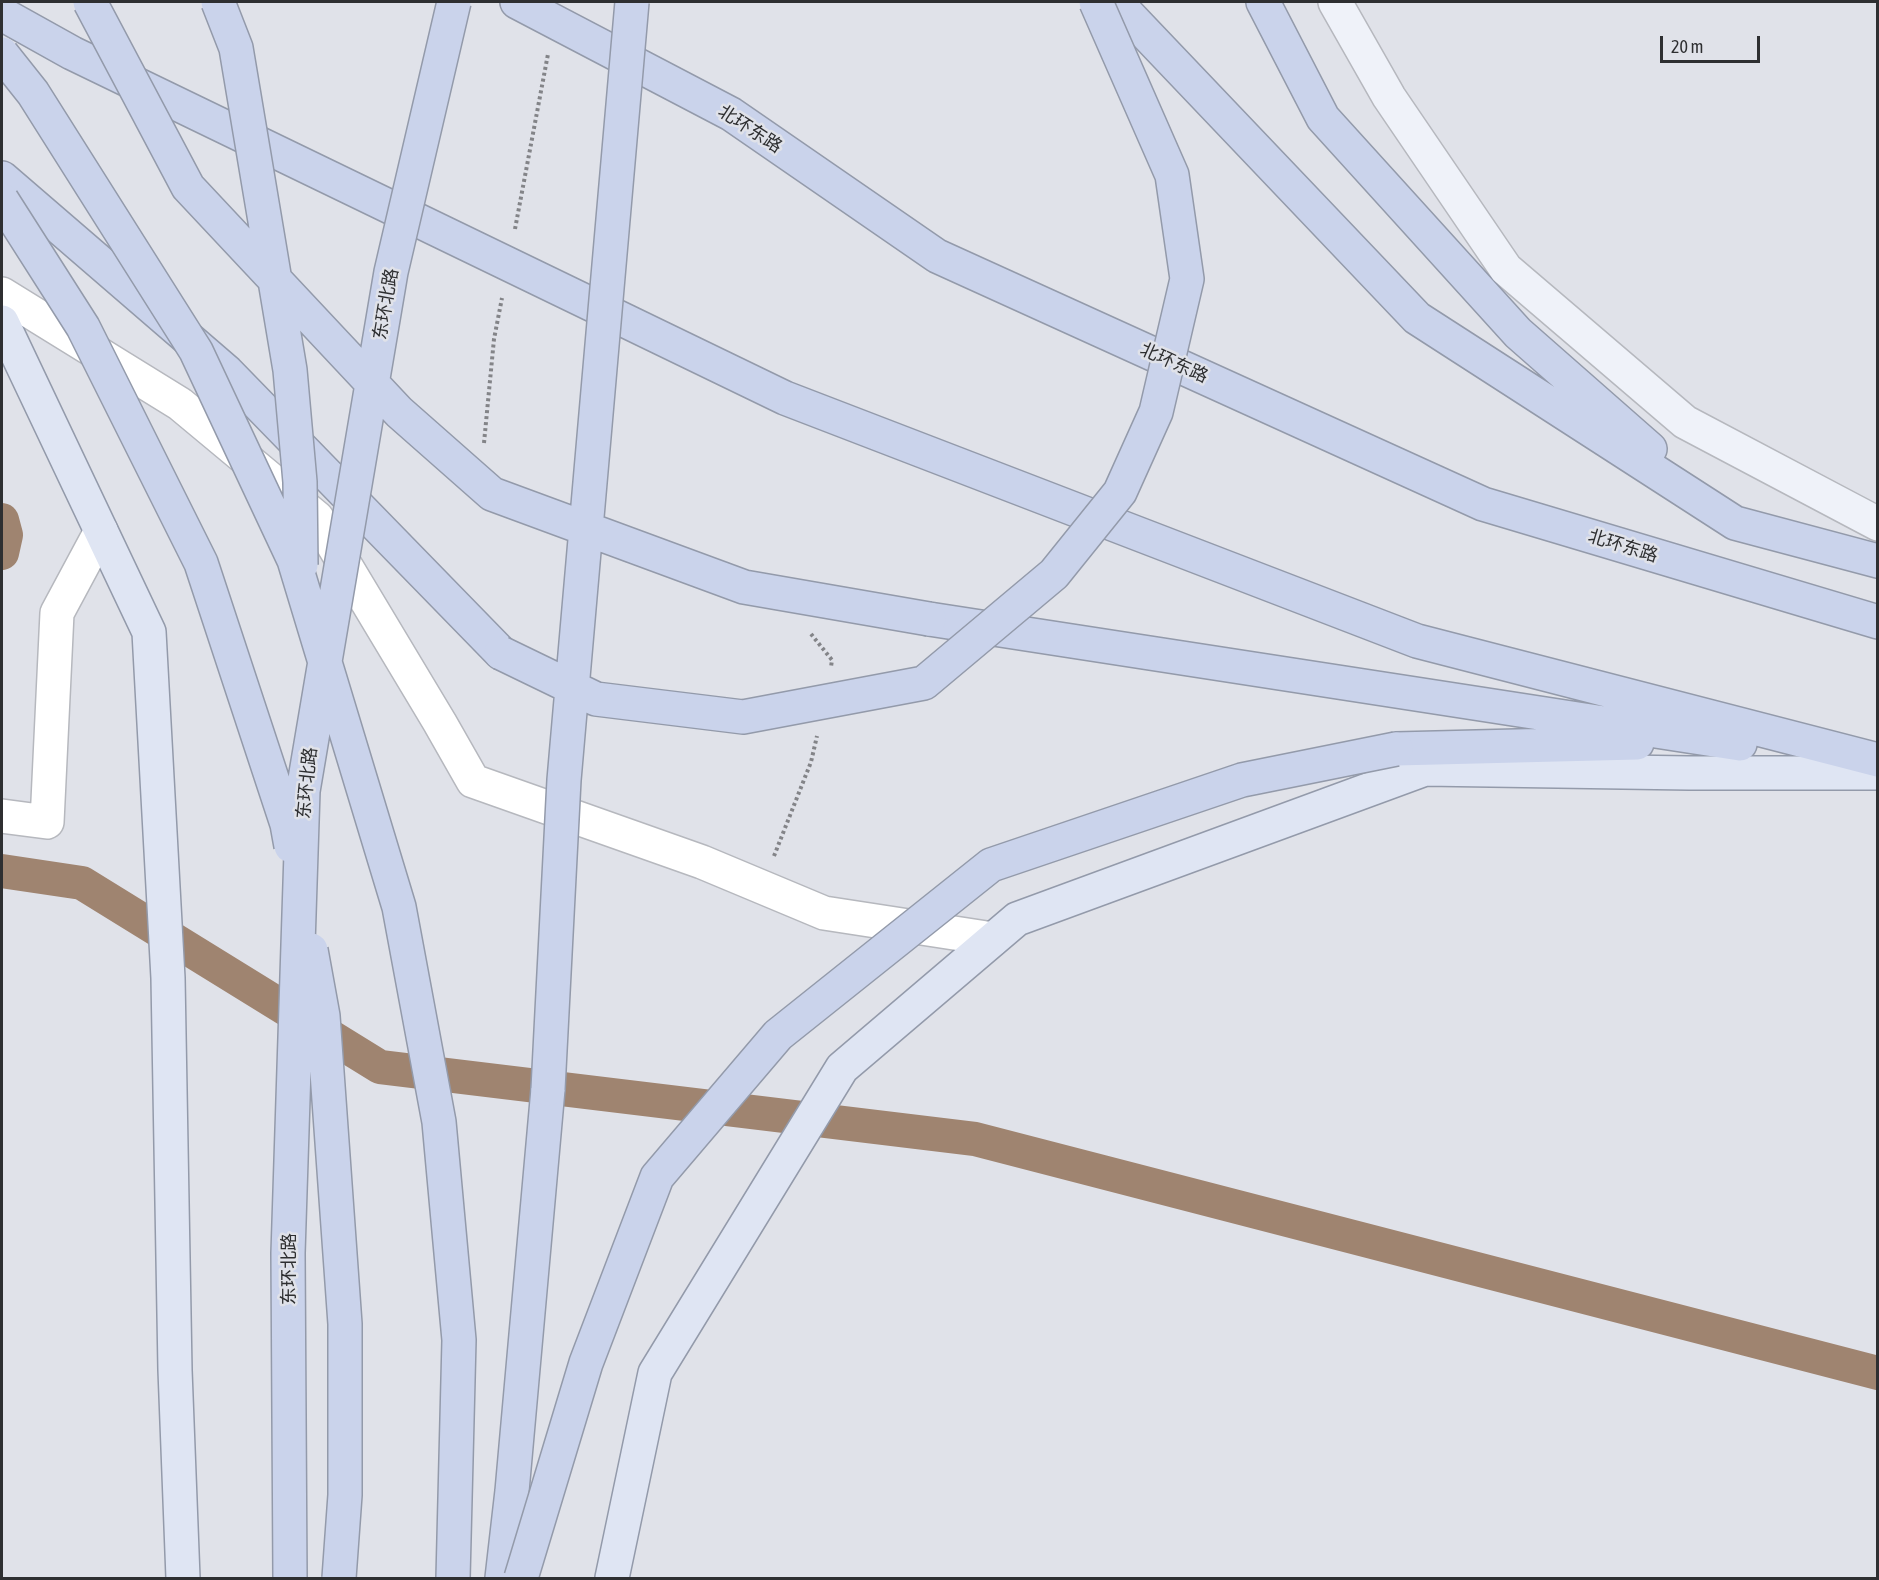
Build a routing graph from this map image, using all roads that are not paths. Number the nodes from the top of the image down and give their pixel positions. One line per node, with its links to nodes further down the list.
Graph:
1 (90, 2): 21 (highway, bridge)
2 (218, 2): 25 (highway, bridge)
3 (454, 2): 25 (highway, 东环北路, bridge)
4 (517, 2): 20 (highway, 北环东路)
5 (632, 2): 32 (highway, bridge)
6 (1096, 2): 12 (highway, bridge)
7 (1116, 2): 16 (highway)
8 (1263, 2): 16 (highway)
9 (1335, 2): 17 (street)
10 (2, 14): 22 (highway)
11 (2, 54): 31 (highway, bridge)
12 (2, 178)
13 (2, 200): 30 (highway, bridge)
14 (2, 294): 27 (street)
15 (2, 322): 18 (main road)
16 (1736, 523): 19 (highway)
17 (1878, 524)
18 (101, 531): 26 (street); 28 (main road)
19 (1878, 561)
20 (1878, 622)
21 (1725, 742): 23 (highway); 33 (highway, bridge)
22 (1878, 760)
23 (1878, 765)
24 (1878, 773): 27 (main road)
25 (303, 791): 29 (highway, 东环北路, bridge)
26 (2, 816)
27 (993, 939): 34 (main road)
28 (183, 1578)
29 (290, 1578)
30 (339, 1578)
31 (453, 1578)
32 (502, 1578)
33 (521, 1578)
34 (612, 1578)

